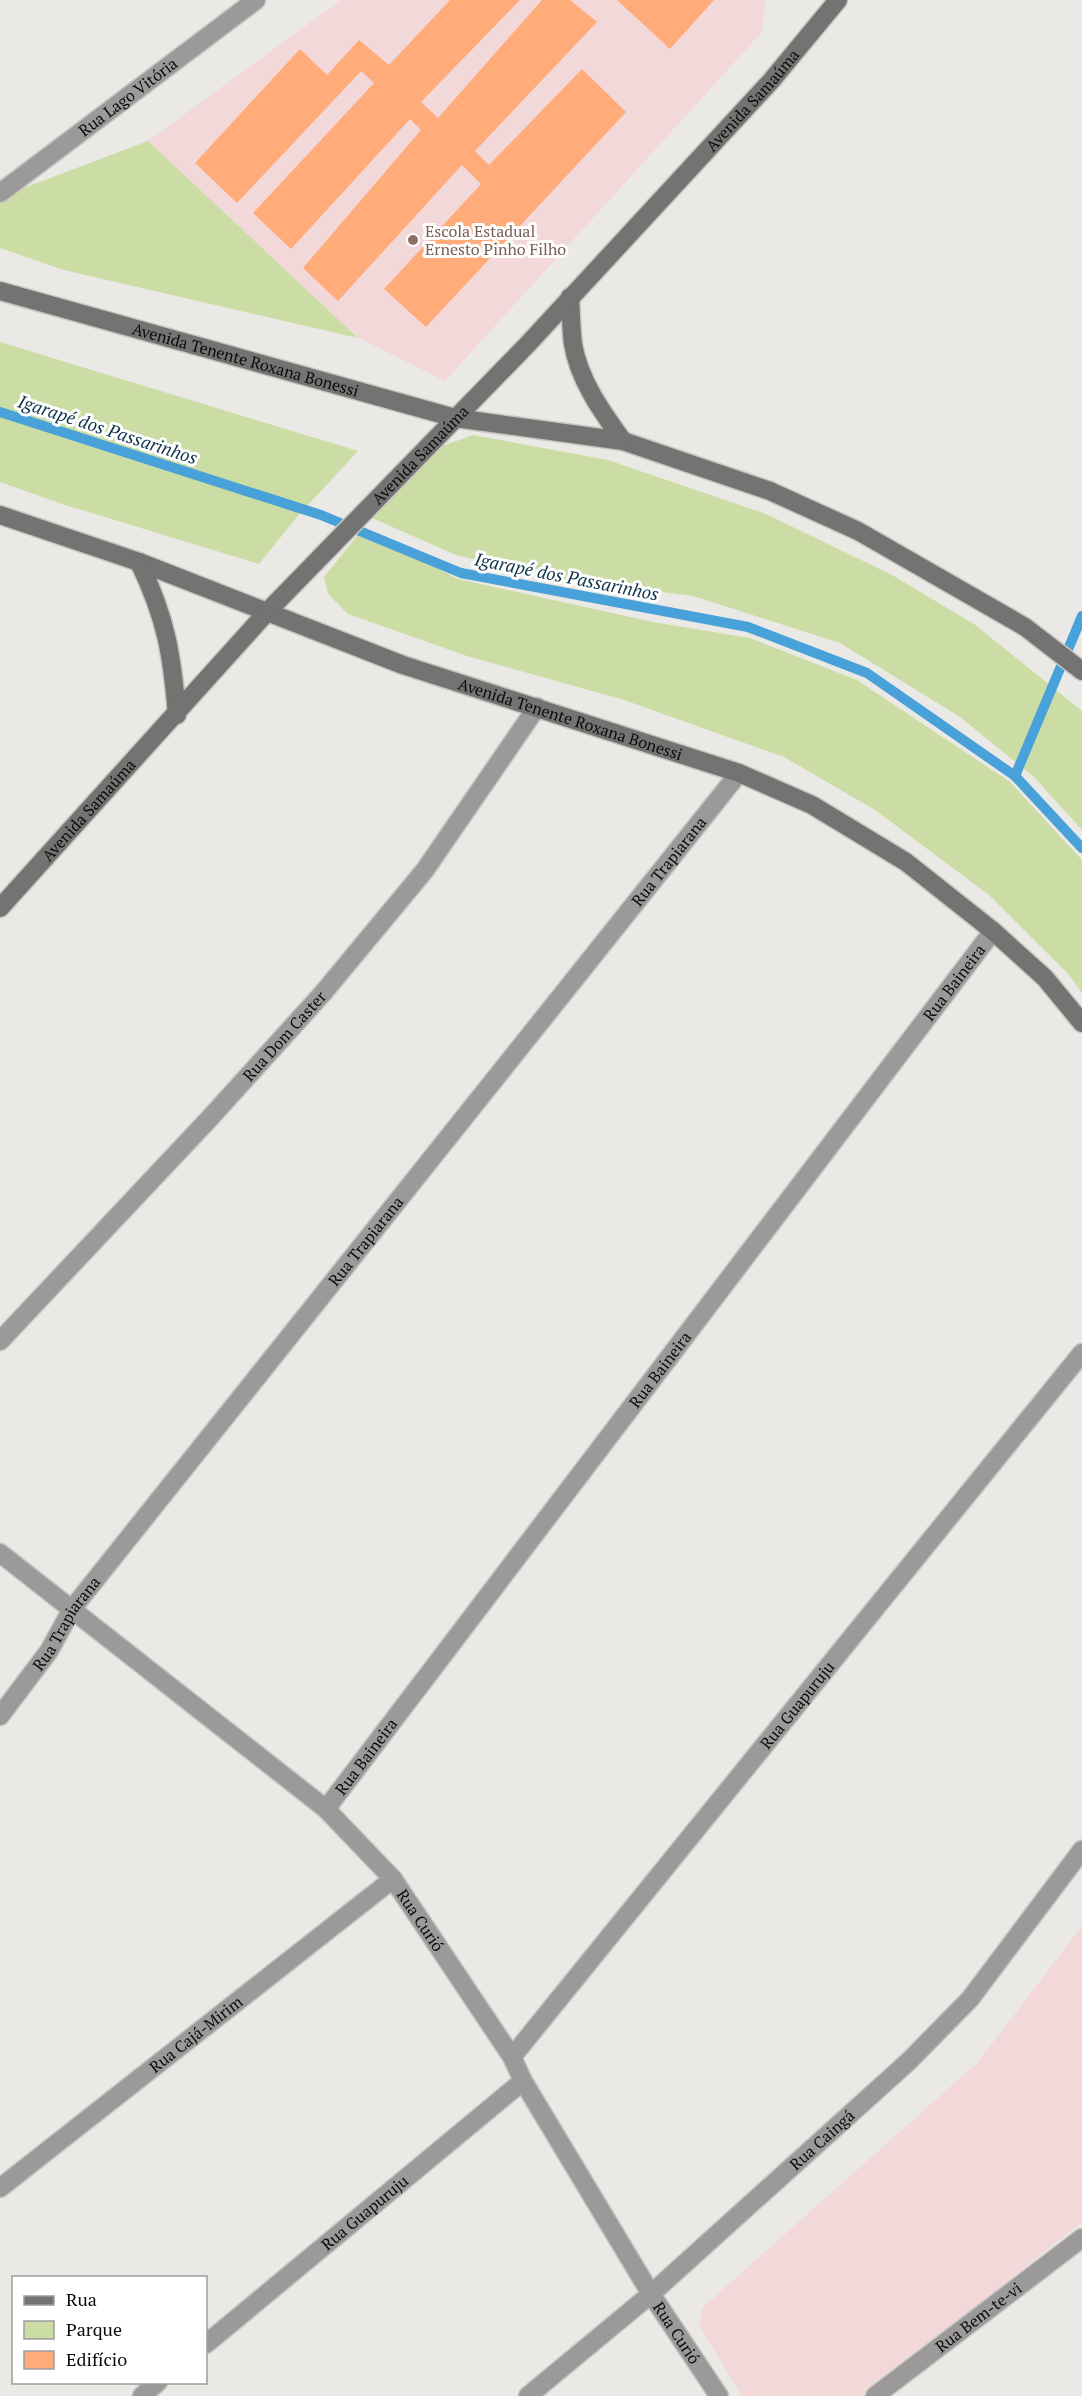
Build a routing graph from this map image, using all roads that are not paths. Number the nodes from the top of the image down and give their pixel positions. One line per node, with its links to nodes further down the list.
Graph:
1 (256, 0): 3 (street, Rua Lago Vitória)
2 (836, 1): 5 (street, Avenida Samaúma)
3 (0, 194)
4 (0, 291): 6 (street, Avenida Tenente Roxana Bonessi)
5 (570, 297): 6 (street, Avenida Samaúma); 7 (street)
6 (455, 418): 7 (street, Avenida Tenente Roxana Bonessi); 10 (street, Avenida Samaúma)
7 (623, 441): 11 (street, Avenida Tenente Roxana Bonessi)
8 (0, 515): 9 (street, Avenida Tenente Roxana Bonessi)
9 (139, 562): 10 (street, Avenida Tenente Roxana Bonessi); 13 (street)
10 (268, 611): 12 (street, Avenida Tenente Roxana Bonessi); 13 (street, Avenida Samaúma)
11 (1082, 671)
12 (537, 707): 14 (street, Avenida Tenente Roxana Bonessi); 18 (street, Rua Dom Caster)
13 (177, 715): 15 (street, Avenida Samaúma)
14 (739, 772): 16 (street, Avenida Tenente Roxana Bonessi); 21 (street, Rua Trapiarana)
15 (0, 908)
16 (993, 931): 17 (street, Avenida Tenente Roxana Bonessi); 23 (street, Rua Baineira)
17 (1082, 1023)
18 (0, 1341)
19 (1082, 1353): 26 (street, Rua Guapuruju)
20 (0, 1553): 21 (street, Rua Curió)
21 (72, 1609): 22 (street, Rua Trapiarana); 23 (street, Rua Curió)
22 (0, 1716)
23 (326, 1809): 25 (street, Rua Curió)
24 (1082, 1850): 30 (street, Rua Caingá)
25 (393, 1879): 26 (street, Rua Curió); 28 (street, Rua Cajá-Mirim)
26 (512, 2057): 27 (street, Rua Curió)
27 (523, 2081): 30 (street, Rua Curió); 31 (street, Rua Guapuruju)
28 (0, 2188)
29 (1082, 2238): 36 (street, Rua Bem-te-vi)
30 (651, 2294): 34 (street, Rua Caingá); 35 (street, Rua Curió)
31 (207, 2343)
32 (157, 2384): 33 (street)
33 (142, 2396)
34 (528, 2396)
35 (719, 2396)
36 (875, 2396)

